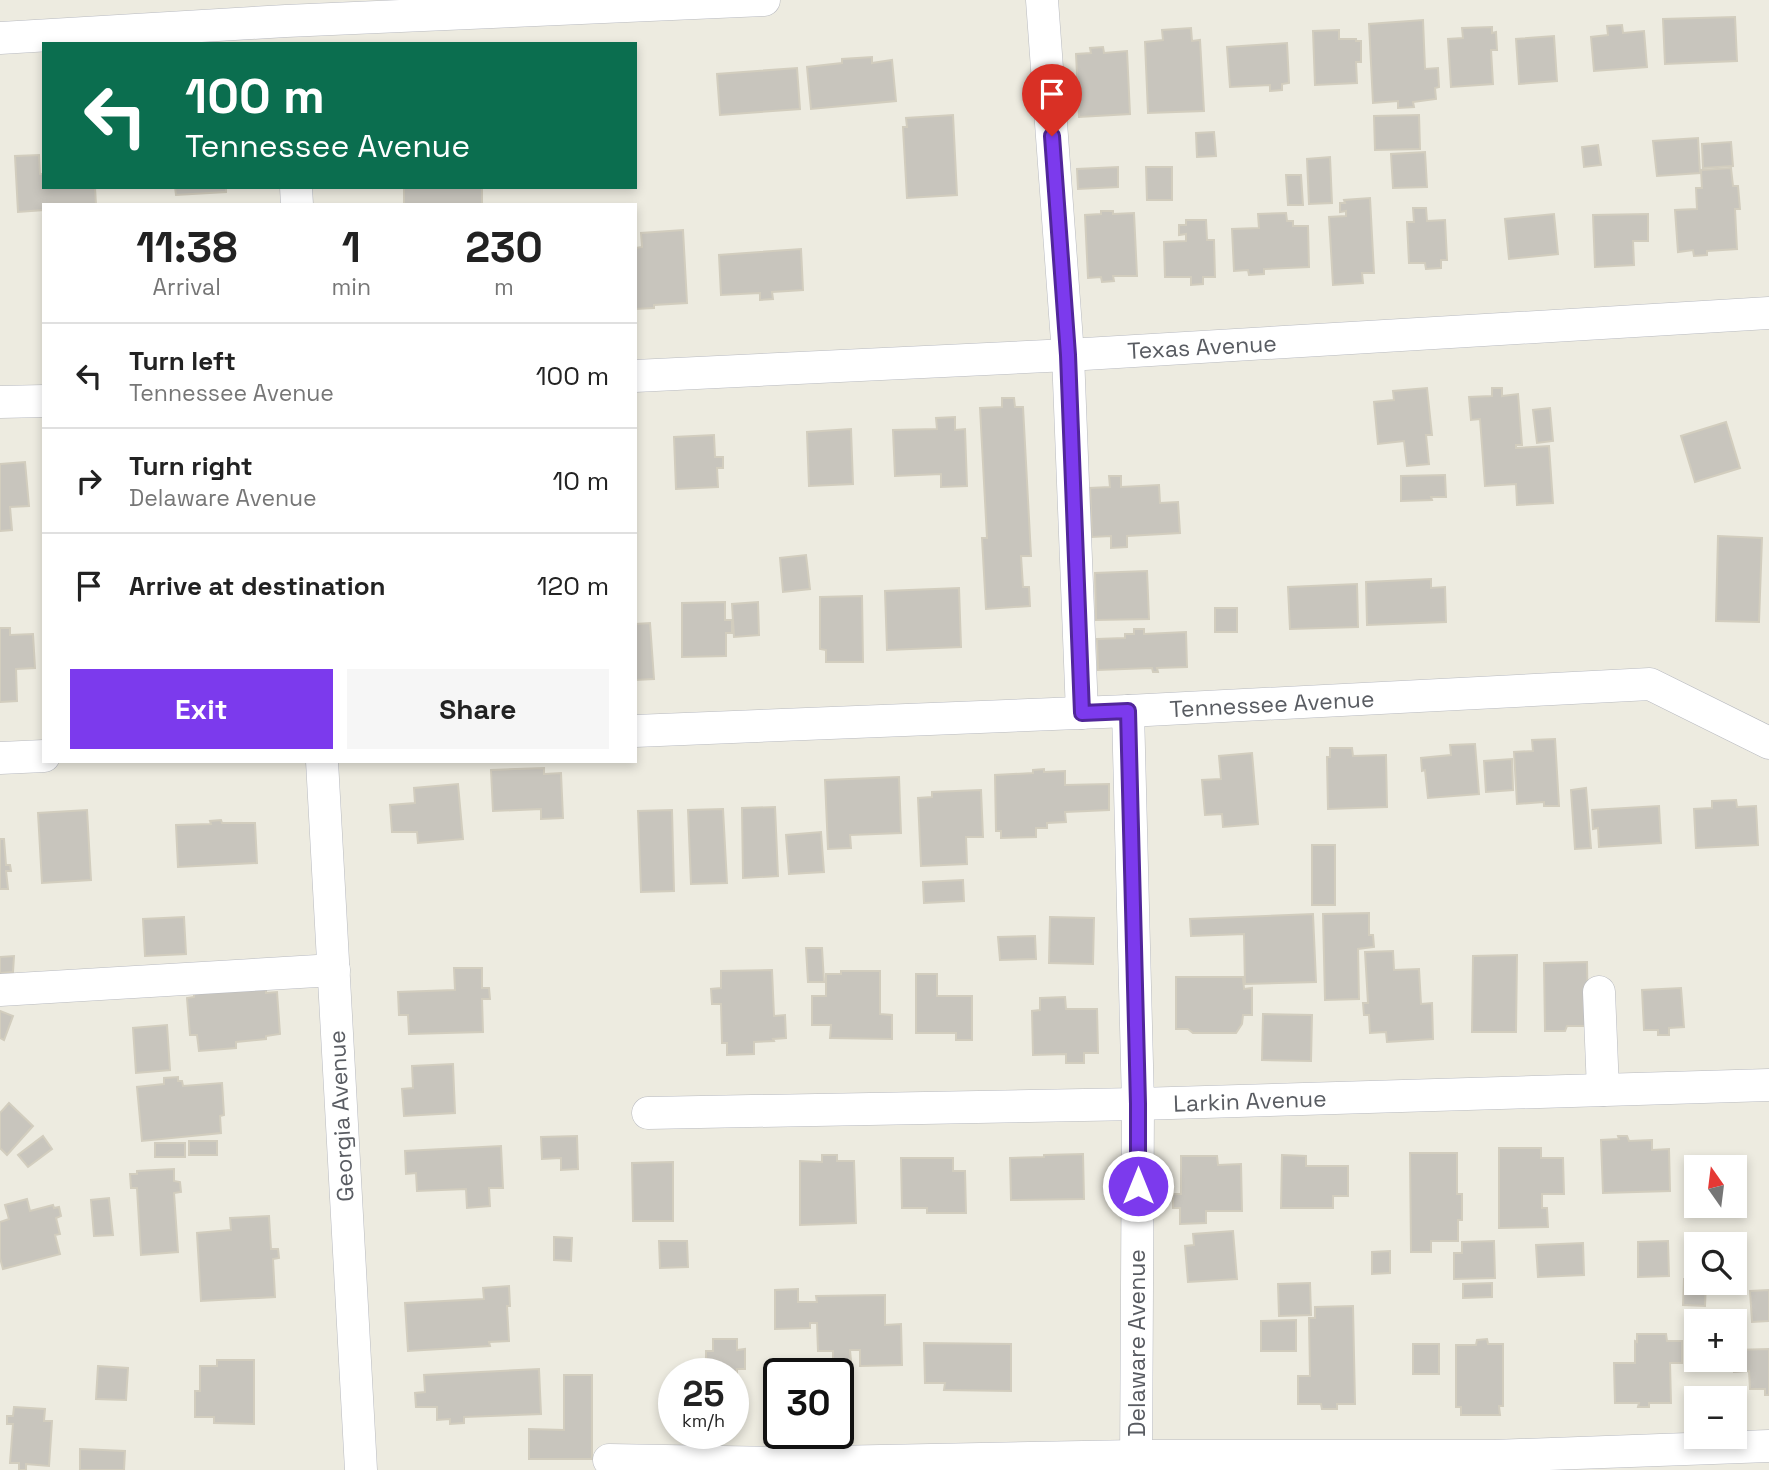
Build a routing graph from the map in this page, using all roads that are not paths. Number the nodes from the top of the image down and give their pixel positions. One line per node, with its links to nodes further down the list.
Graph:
1 (764, 0): 3 (street)
2 (1042, 0): 6 (street)
3 (286, 21): 4 (street)
4 (0, 38)
5 (1769, 313): 6 (street, Texas Avenue)
6 (1068, 355): 7 (street, Texas Avenue); 11 (street)
7 (637, 376)
8 (42, 401): 9 (street)
9 (0, 402)
10 (1128, 711): 11 (street, Tennessee Avenue); 13 (street, Tennessee Avenue); 22 (street, Delaware Avenue)
11 (1082, 713): 12 (street, Tennessee Avenue)
12 (637, 731)
13 (1768, 741)
14 (42, 756): 15 (street)
15 (0, 758)
16 (322, 763): 17 (street, Georgia Avenue)
17 (334, 970): 18 (street); 29 (street, Georgia Avenue)
18 (0, 990)
19 (1599, 992): 21 (street)
20 (1769, 1085): 21 (street, Larkin Avenue)
21 (1603, 1090): 22 (street, Larkin Avenue)
22 (1138, 1104): 23 (street, Larkin Avenue); 26 (street, Delaware Avenue)
23 (648, 1113)
24 (1769, 1446): 27 (street)
25 (609, 1461): 28 (street)
26 (1136, 1463): 27 (street); 28 (street)
27 (1494, 1463)
28 (780, 1467)
29 (361, 1470)

